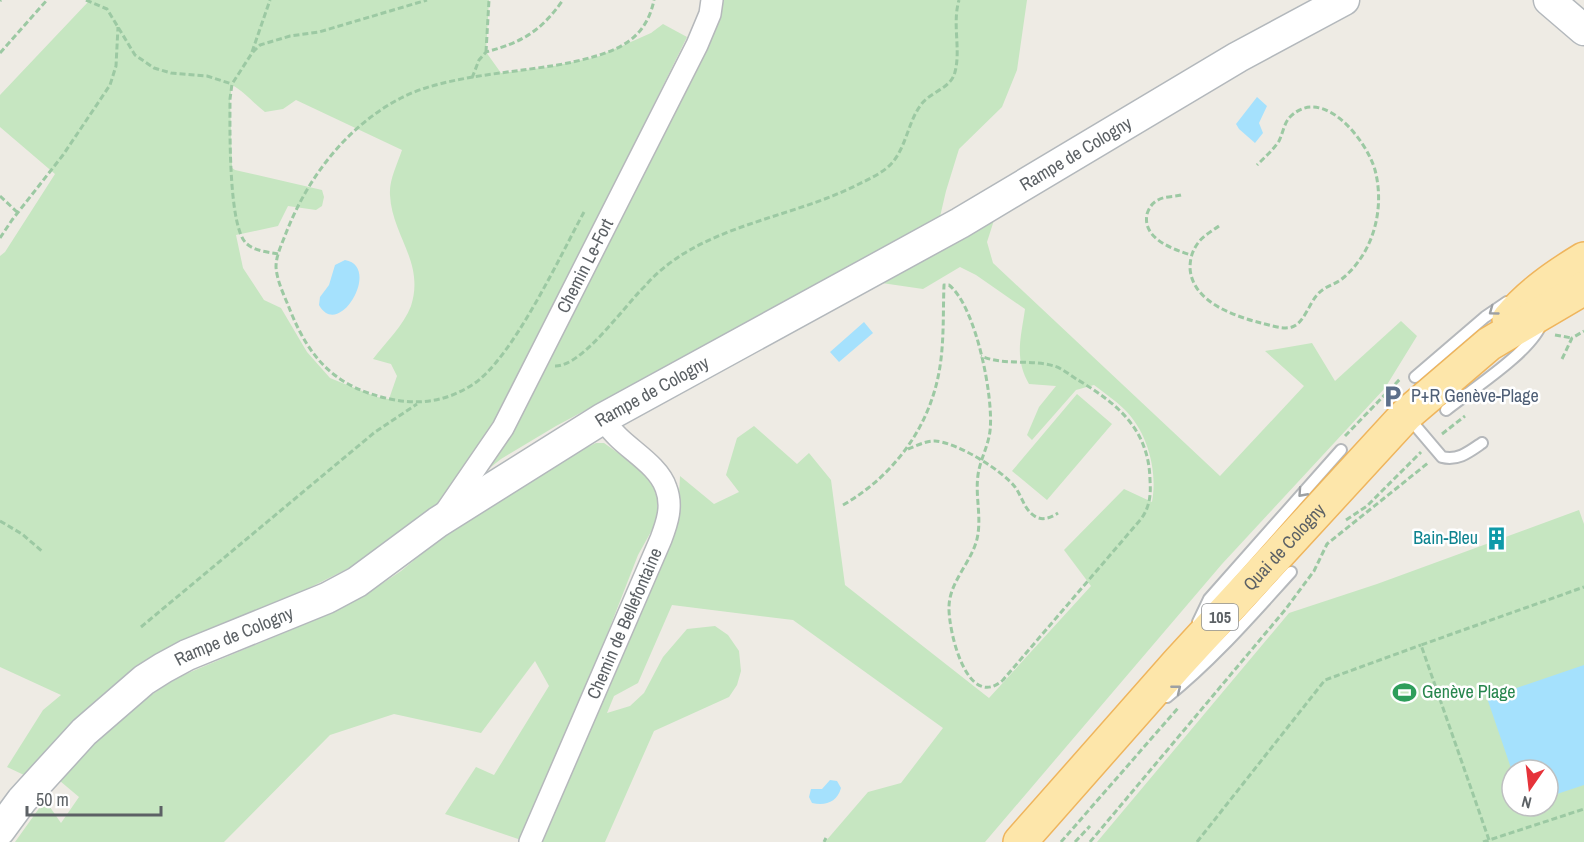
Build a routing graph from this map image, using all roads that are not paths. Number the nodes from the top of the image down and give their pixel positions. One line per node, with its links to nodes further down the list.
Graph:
1 (712, 0): 14 (street, Chemin Le-Fort)
2 (1344, 0): 11 (street, Rampe de Cologny)
3 (1549, 0): 4 (street)
4 (1584, 30)
5 (1577, 273): 6 (main road, Quai de Cologny / 105); 7 (main road, Quai de Cologny / 105); 8 (lane, one-way to 8)
6 (1549, 323): 7 (main road, Quai de Cologny / 105); 9 (lane)
7 (1489, 344): 10 (main road, Quai de Cologny / 105)
8 (1415, 376)
9 (1446, 410)
10 (1406, 415): 12 (lane); 16 (main road, Quai de Cologny / 105)
11 (602, 419): 14 (street, Rampe de Cologny); 21 (street, Chemin de Bellefontaine)
12 (1482, 443)
13 (1341, 450): 16 (lane, one-way to 16)
14 (438, 522): 20 (street, Rampe de Cologny)
15 (1291, 572): 17 (lane, one-way to 15)
16 (1178, 663): 19 (main road, Quai de Cologny / 105)
17 (1163, 700)
18 (1154, 708): 19 (lane)
19 (1099, 752): 22 (main road, Quai de Cologny / 105)
20 (0, 831)
21 (530, 842)
22 (1020, 842)

